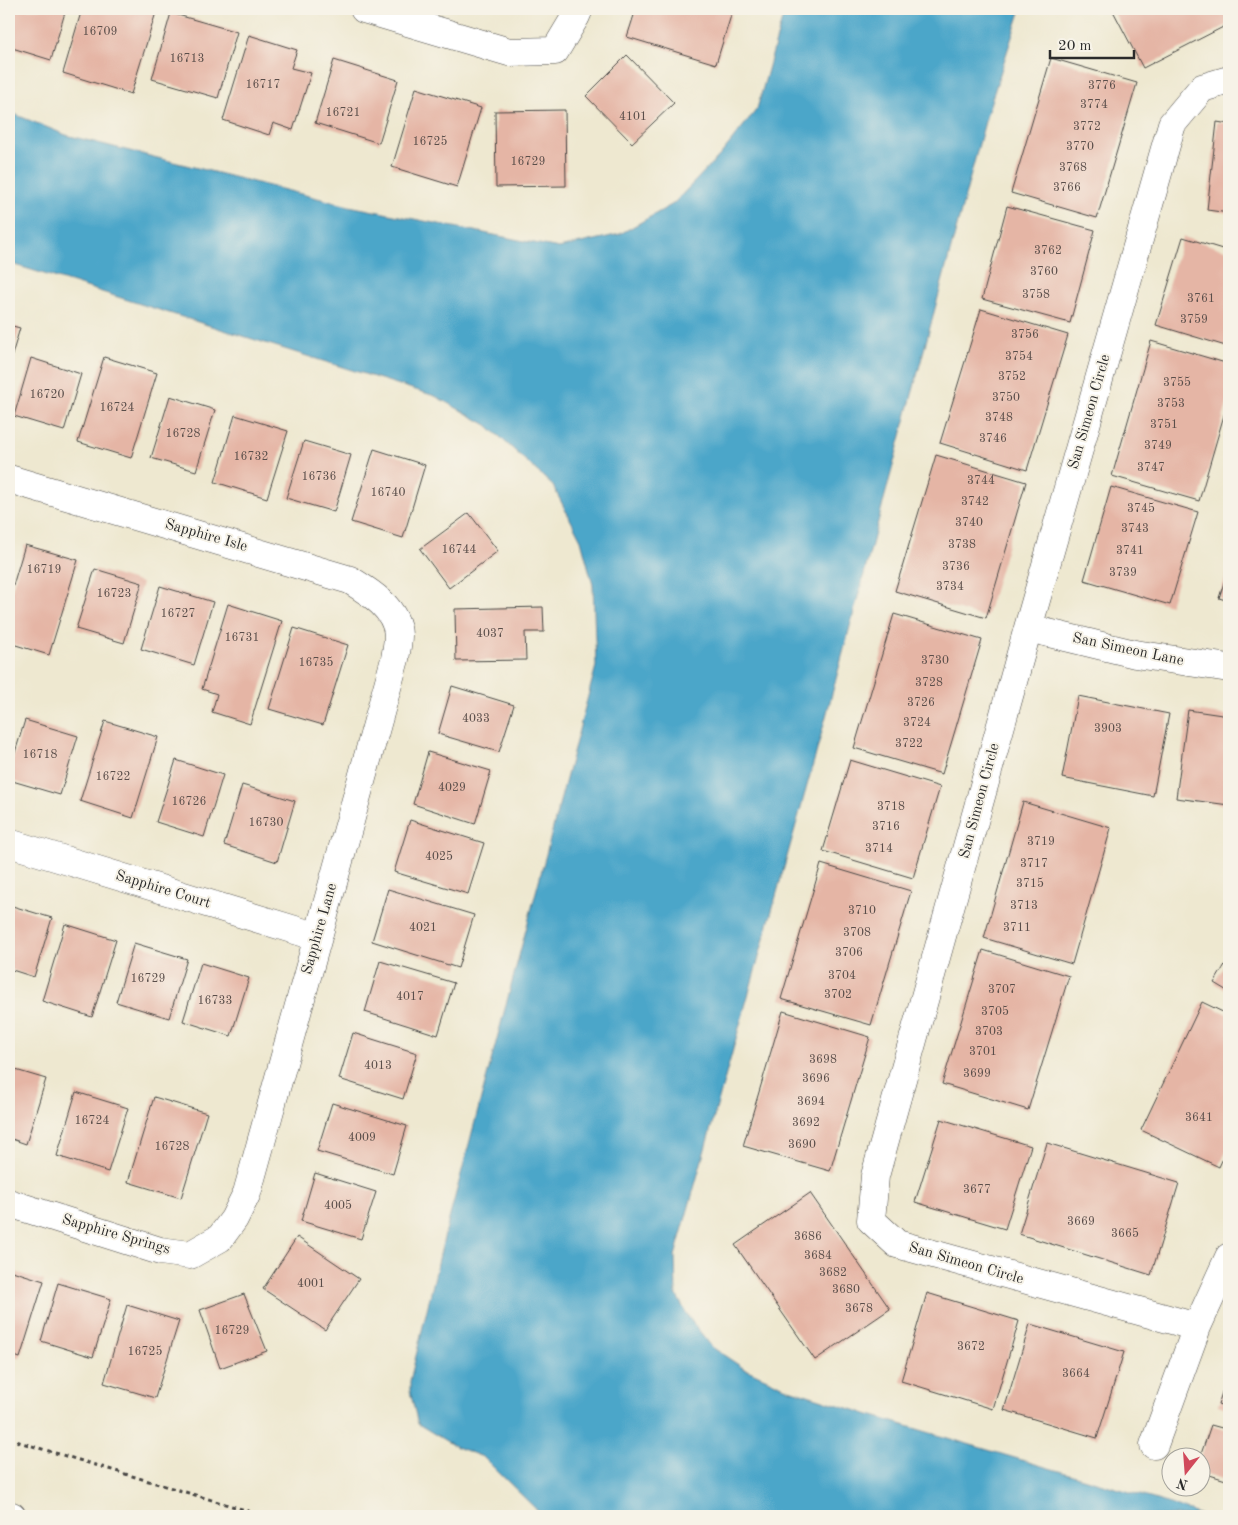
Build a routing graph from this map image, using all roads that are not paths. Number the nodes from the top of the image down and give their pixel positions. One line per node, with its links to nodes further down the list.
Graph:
1 (364, 9): 2 (street)
2 (579, 9)
3 (1229, 80): 6 (street, San Simeon Circle)
4 (9, 479): 5 (street, Sapphire Isle)
5 (392, 614): 9 (street, Sapphire Lane)
6 (1028, 628): 7 (street, San Simeon Lane); 13 (street, San Simeon Circle)
7 (1229, 668)
8 (9, 843): 9 (street, Sapphire Court)
9 (318, 937): 11 (street, Sapphire Lane)
10 (9, 1203): 11 (street, Sapphire Springs)
11 (220, 1238)
12 (1229, 1257): 13 (street)
13 (1197, 1327): 14 (street)
14 (1154, 1445)
15 (9, 1515): 16 (street)
16 (12, 1516)

